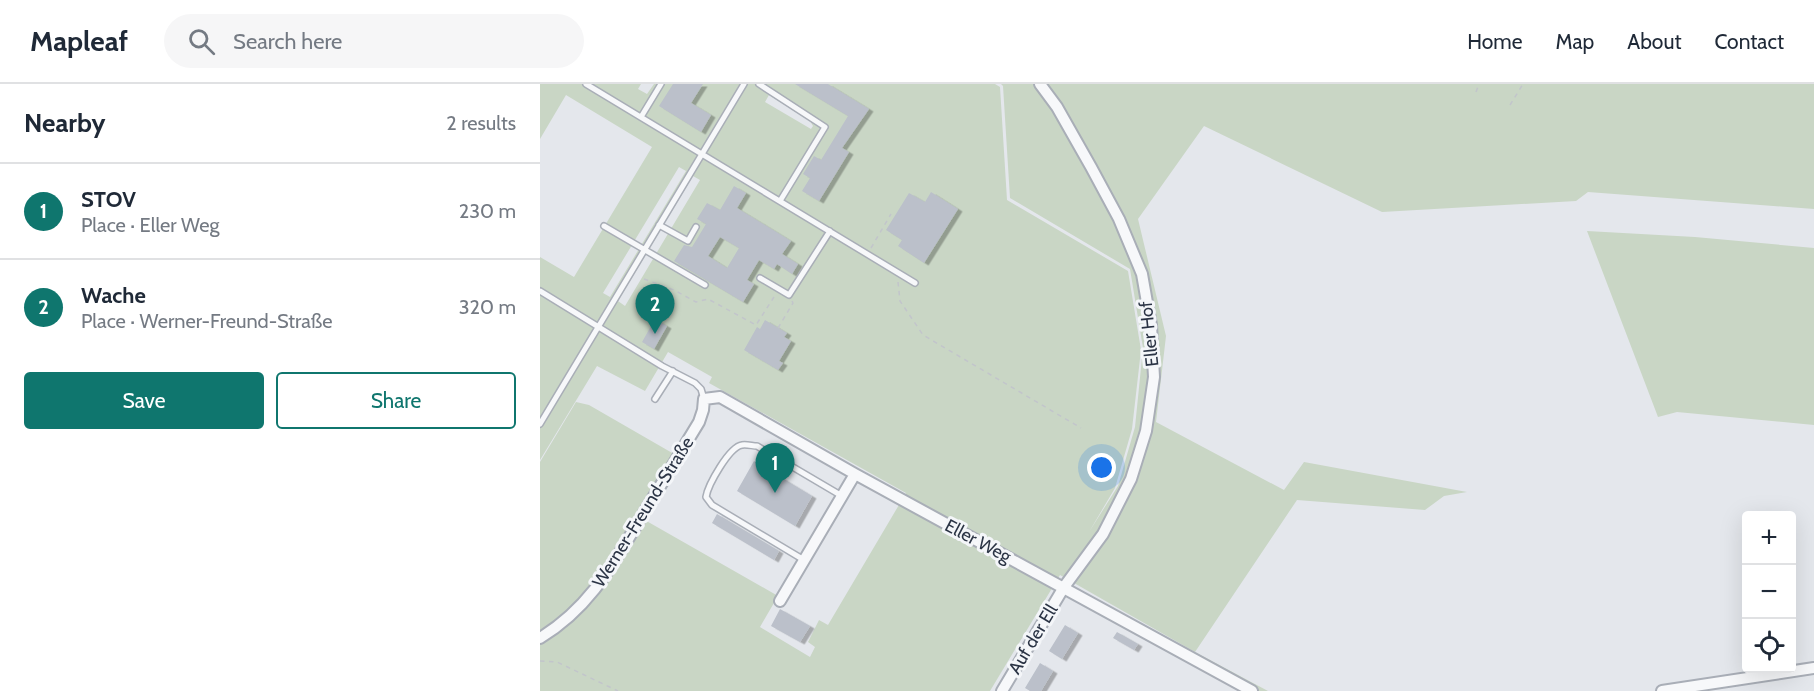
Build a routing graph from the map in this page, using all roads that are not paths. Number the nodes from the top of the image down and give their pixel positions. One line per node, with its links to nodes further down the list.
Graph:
1 (586, 84): 6 (lane)
2 (661, 84): 6 (lane)
3 (744, 84): 7 (lane)
4 (759, 84): 8 (lane)
5 (1040, 84): 26 (street, Eller Hof)
6 (641, 117): 7 (lane)
7 (701, 153): 8 (lane); 9 (lane)
8 (780, 201): 12 (lane)
9 (659, 225): 11 (lane); 13 (lane)
10 (604, 226): 13 (lane)
11 (696, 227)
12 (830, 231): 14 (lane); 15 (lane)
13 (644, 250): 16 (lane); 18 (lane)
14 (760, 278)
15 (915, 283)
16 (705, 285)
17 (540, 291): 18 (lane)
18 (598, 326): 19 (lane); 22 (lane)
19 (673, 371): 20 (lane); 21 (lane)
20 (655, 399)
21 (704, 399): 23 (street, Eller Weg); 28 (street, Werner-Freund-Straße)
22 (540, 424)
23 (855, 474): 24 (street); 26 (street, Eller Weg)
24 (842, 496): 25 (street); 25 (lane)
25 (804, 560): 27 (street)
26 (1064, 587): 30 (street, Auf der Ell); 31 (street, Eller Weg)
27 (780, 601)
28 (540, 638)
29 (1814, 668): 32 (street)
30 (1002, 691)
31 (1252, 691)
32 (1662, 691)

